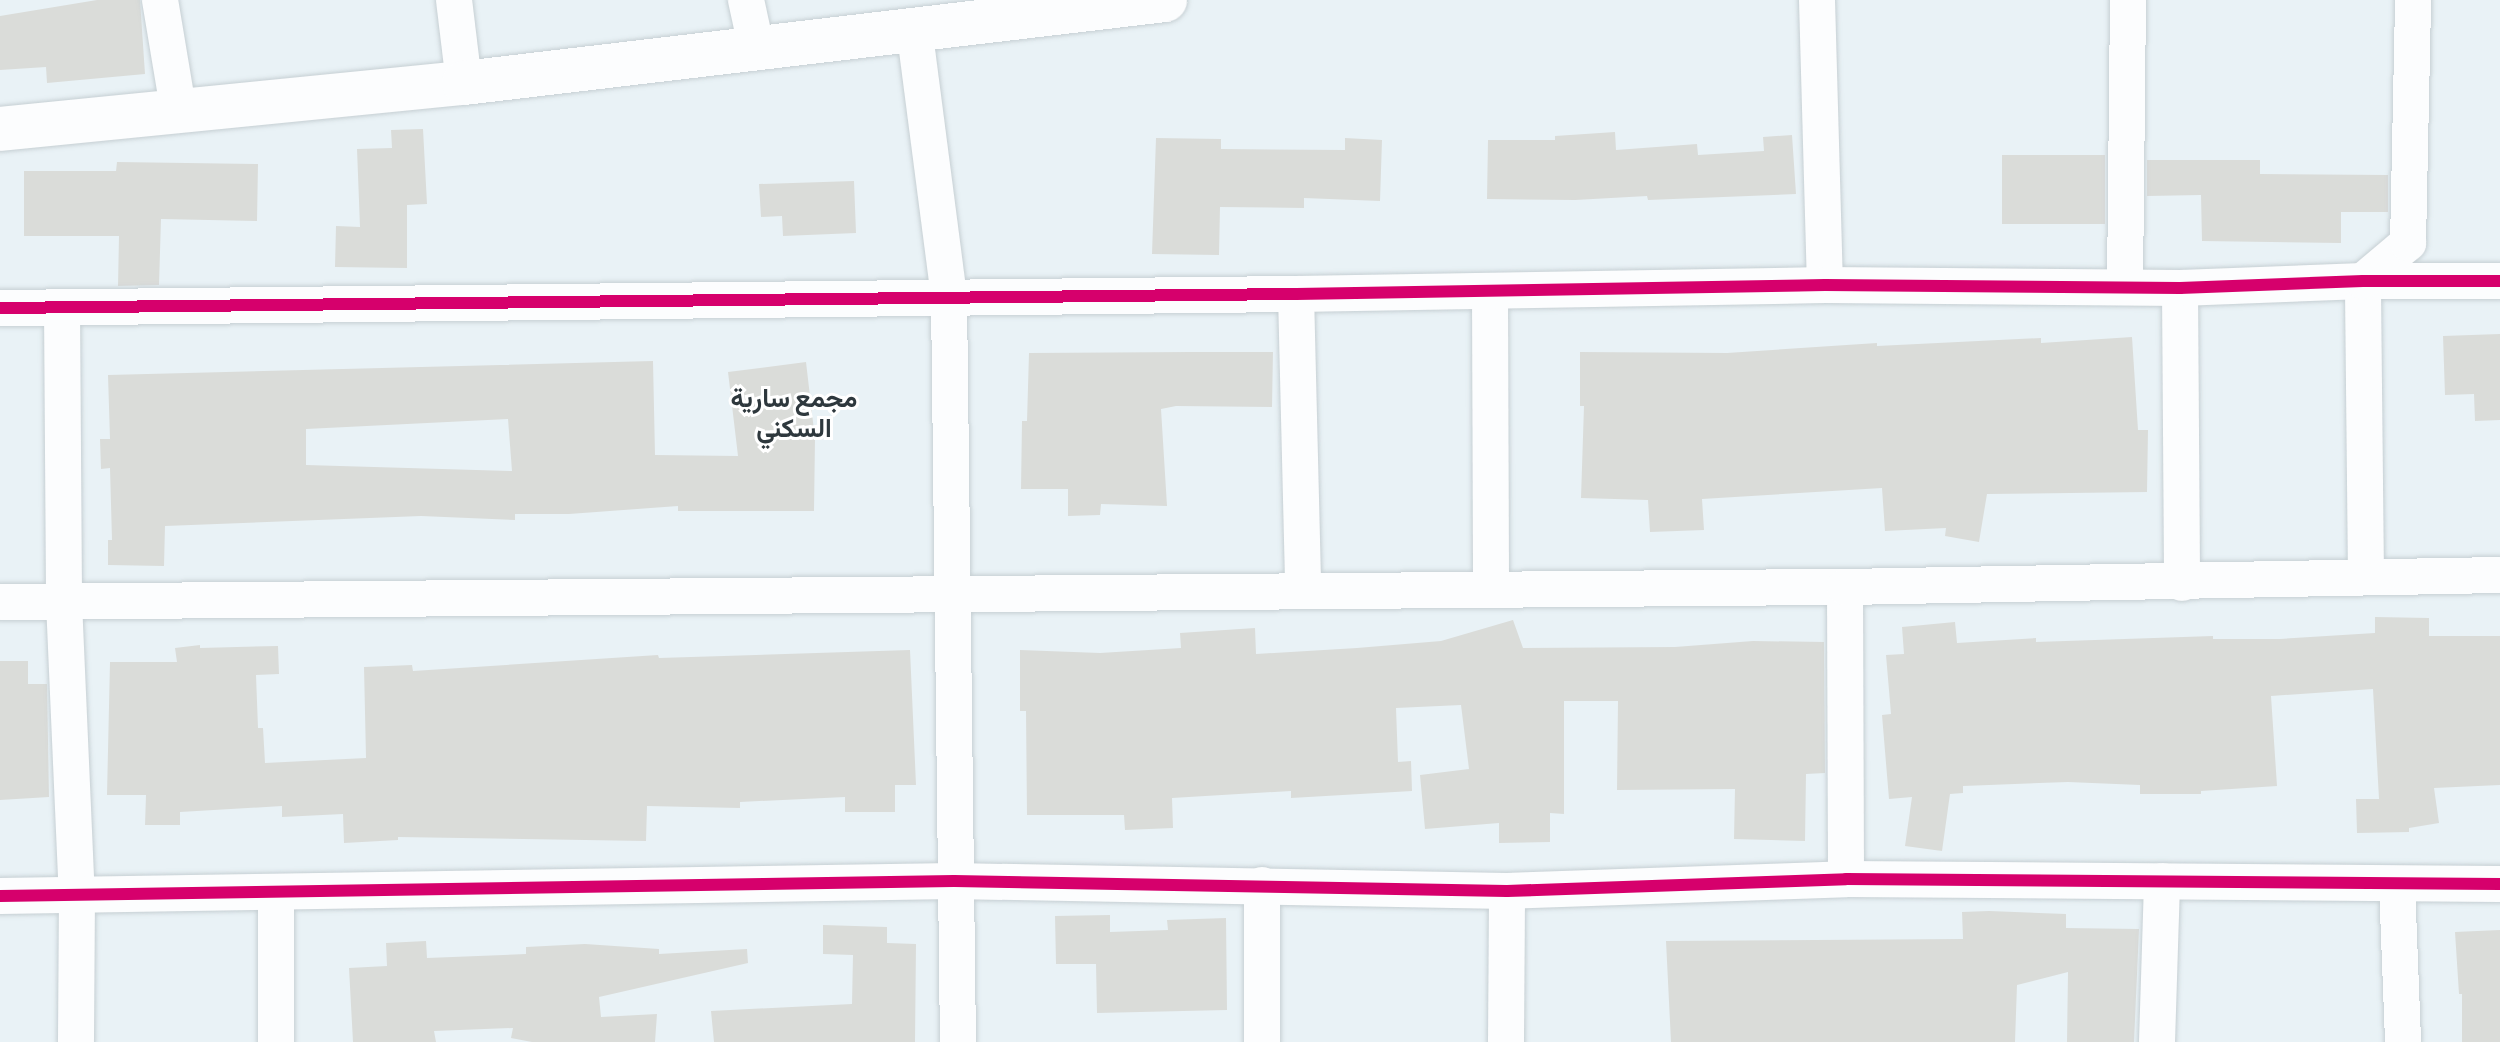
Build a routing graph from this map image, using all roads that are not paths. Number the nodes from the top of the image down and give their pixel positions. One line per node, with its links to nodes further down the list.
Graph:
1 (160, 0): 12 (street)
2 (454, 0): 11 (street)
3 (746, 0): 10 (street)
4 (1165, 0): 8 (street)
5 (1817, 0): 16 (street)
6 (2128, 0): 17 (street)
7 (2413, 0): 14 (street)
8 (1058, 6): 9 (street)
9 (914, 27): 10 (street); 21 (street)
10 (756, 46): 11 (street)
11 (464, 83): 12 (street)
12 (179, 113): 13 (street)
13 (0, 129)
14 (2363, 281): 15 (street); 18 (street); 25 (street)
15 (2500, 281)
16 (1825, 285): 17 (street); 19 (street)
17 (2125, 286): 18 (street)
18 (2180, 288): 26 (street)
19 (1490, 291): 20 (street); 27 (street)
20 (1296, 294): 21 (street); 29 (street)
21 (949, 298): 23 (street); 30 (street)
22 (0, 308): 23 (street)
23 (62, 308): 32 (street)
24 (2500, 575): 25 (street)
25 (2366, 577): 26 (street)
26 (2182, 583): 28 (street)
27 (1491, 587): 28 (street); 29 (street)
28 (1845, 587): 33 (street)
29 (1303, 589): 30 (street)
30 (952, 594): 32 (street); 34 (street)
31 (0, 602): 32 (street)
32 (64, 602): 42 (street)
33 (1846, 879): 35 (street); 39 (street)
34 (954, 881): 38 (street); 40 (street); 45 (street)
35 (2162, 881): 36 (street); 48 (street)
36 (2397, 884): 37 (street); 49 (street)
37 (2500, 884)
38 (1262, 885): 39 (street); 46 (street)
39 (1507, 891): 47 (street)
40 (276, 892): 42 (street); 44 (street)
41 (0, 896): 42 (street)
42 (77, 896): 43 (street)
43 (76, 1042)
44 (276, 1042)
45 (958, 1042)
46 (1262, 1042)
47 (1506, 1042)
48 (2157, 1042)
49 (2403, 1042)

